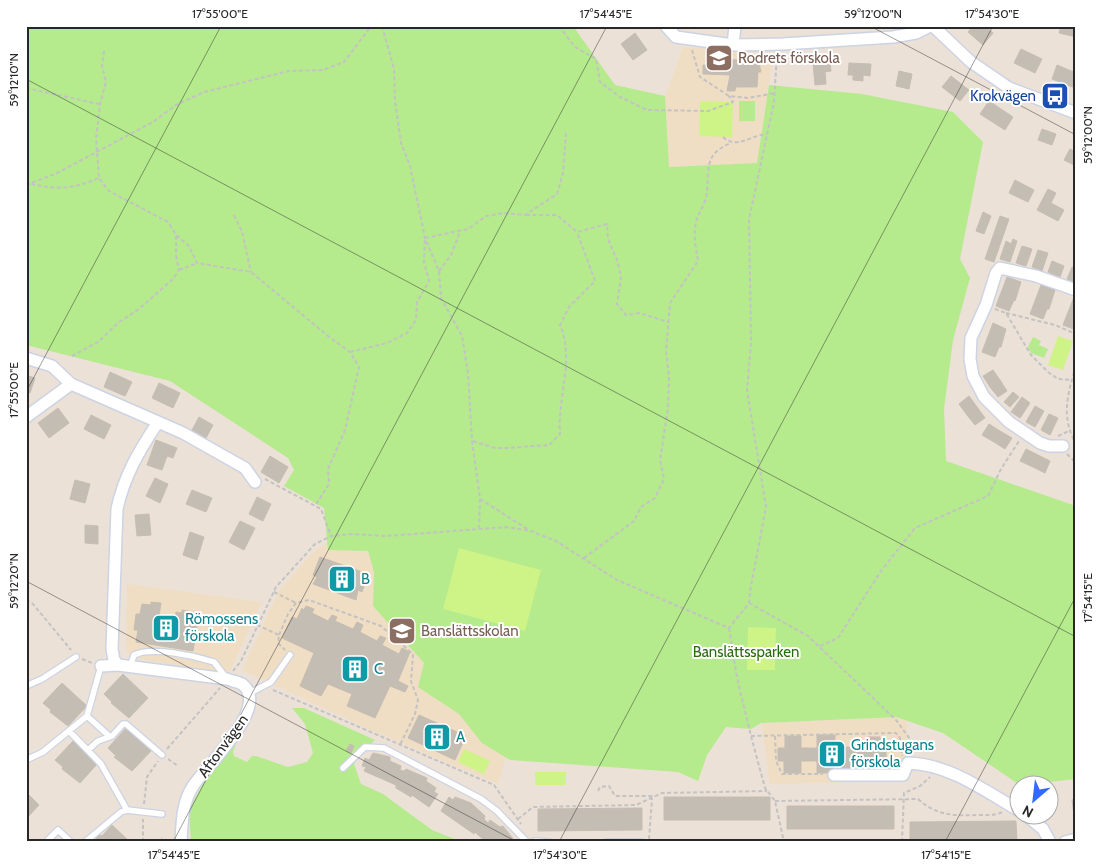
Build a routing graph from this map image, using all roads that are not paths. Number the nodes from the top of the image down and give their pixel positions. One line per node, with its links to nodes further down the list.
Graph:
1 (666, 26): 4 (street)
2 (735, 26): 4 (street)
3 (931, 26): 4 (street); 5 (street)
4 (733, 44)
5 (1076, 113)
6 (1076, 290): 11 (street)
7 (26, 358): 8 (street)
8 (71, 384): 9 (street); 10 (street)
9 (26, 418)
10 (158, 422): 12 (street); 16 (street)
11 (1063, 446)
12 (255, 482)
13 (290, 655): 19 (lane)
14 (76, 657): 18 (lane)
15 (101, 666): 16 (street, Aftonvägen); 20 (lane)
16 (124, 666): 17 (street, Aftonvägen); 17 (lane)
17 (227, 679): 19 (street, Aftonvägen)
18 (26, 686)
19 (248, 694): 37 (street, Aftonvägen)
20 (88, 716): 21 (lane); 22 (lane)
21 (70, 732): 23 (lane); 25 (lane)
22 (108, 735): 23 (lane); 24 (lane)
23 (88, 750): 29 (lane)
24 (162, 755)
25 (26, 760)
26 (344, 768): 38 (lane)
27 (834, 774): 28 (street)
28 (1010, 805)
29 (127, 810): 30 (lane); 36 (lane)
30 (162, 814)
31 (1039, 826): 42 (street)
32 (1076, 839): 43 (street)
33 (535, 841): 39 (lane)
34 (46, 842): 35 (lane)
35 (71, 842)
36 (85, 842)
37 (181, 842)
38 (526, 842)
39 (549, 842)
40 (606, 842): 41 (lane)
41 (642, 842)
42 (1050, 842)
43 (1065, 842)

